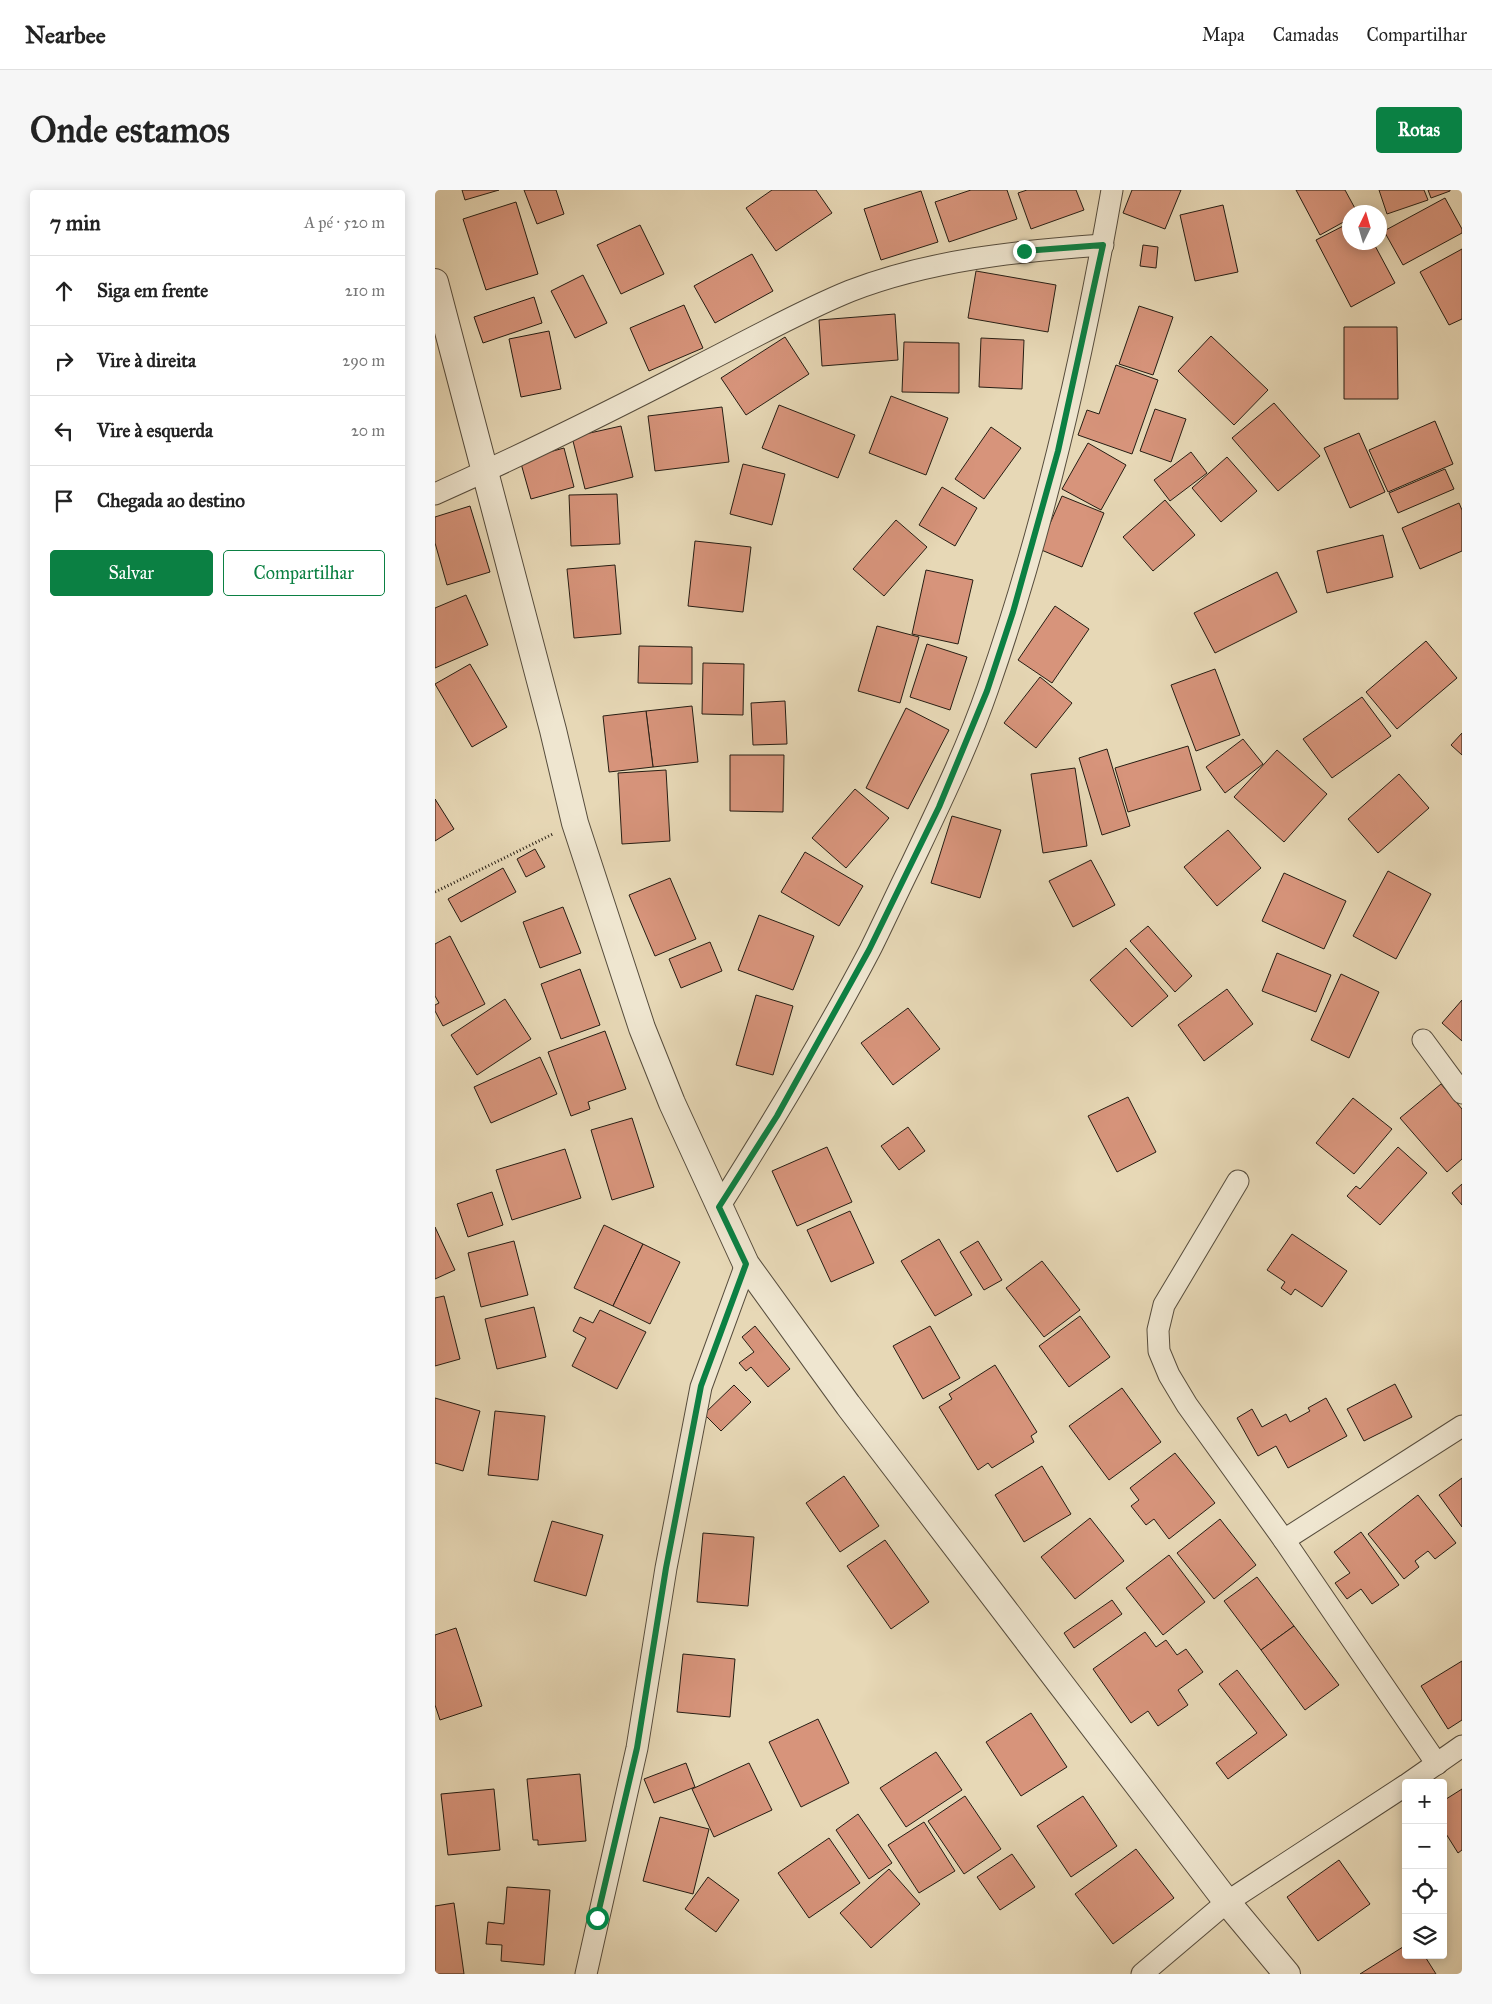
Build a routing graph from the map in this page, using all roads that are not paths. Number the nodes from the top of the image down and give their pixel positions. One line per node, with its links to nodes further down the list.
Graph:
1 (1112, 190): 2 (street)
2 (1103, 245): 4 (street); 9 (street)
3 (435, 282): 4 (street)
4 (485, 472): 5 (street); 9 (street)
5 (435, 494)
6 (1423, 1040): 7 (street)
7 (1462, 1093)
8 (1238, 1181): 12 (street)
9 (719, 1207): 10 (street)
10 (746, 1264): 17 (street); 18 (street)
11 (1462, 1426): 12 (street)
12 (1284, 1540): 14 (street)
13 (1462, 1746): 14 (street)
14 (1437, 1764): 15 (street)
15 (1414, 1779)
16 (1402, 1787): 17 (street)
17 (1227, 1902): 19 (street); 20 (street)
18 (586, 1974)
19 (1142, 1974)
20 (1287, 1974)

